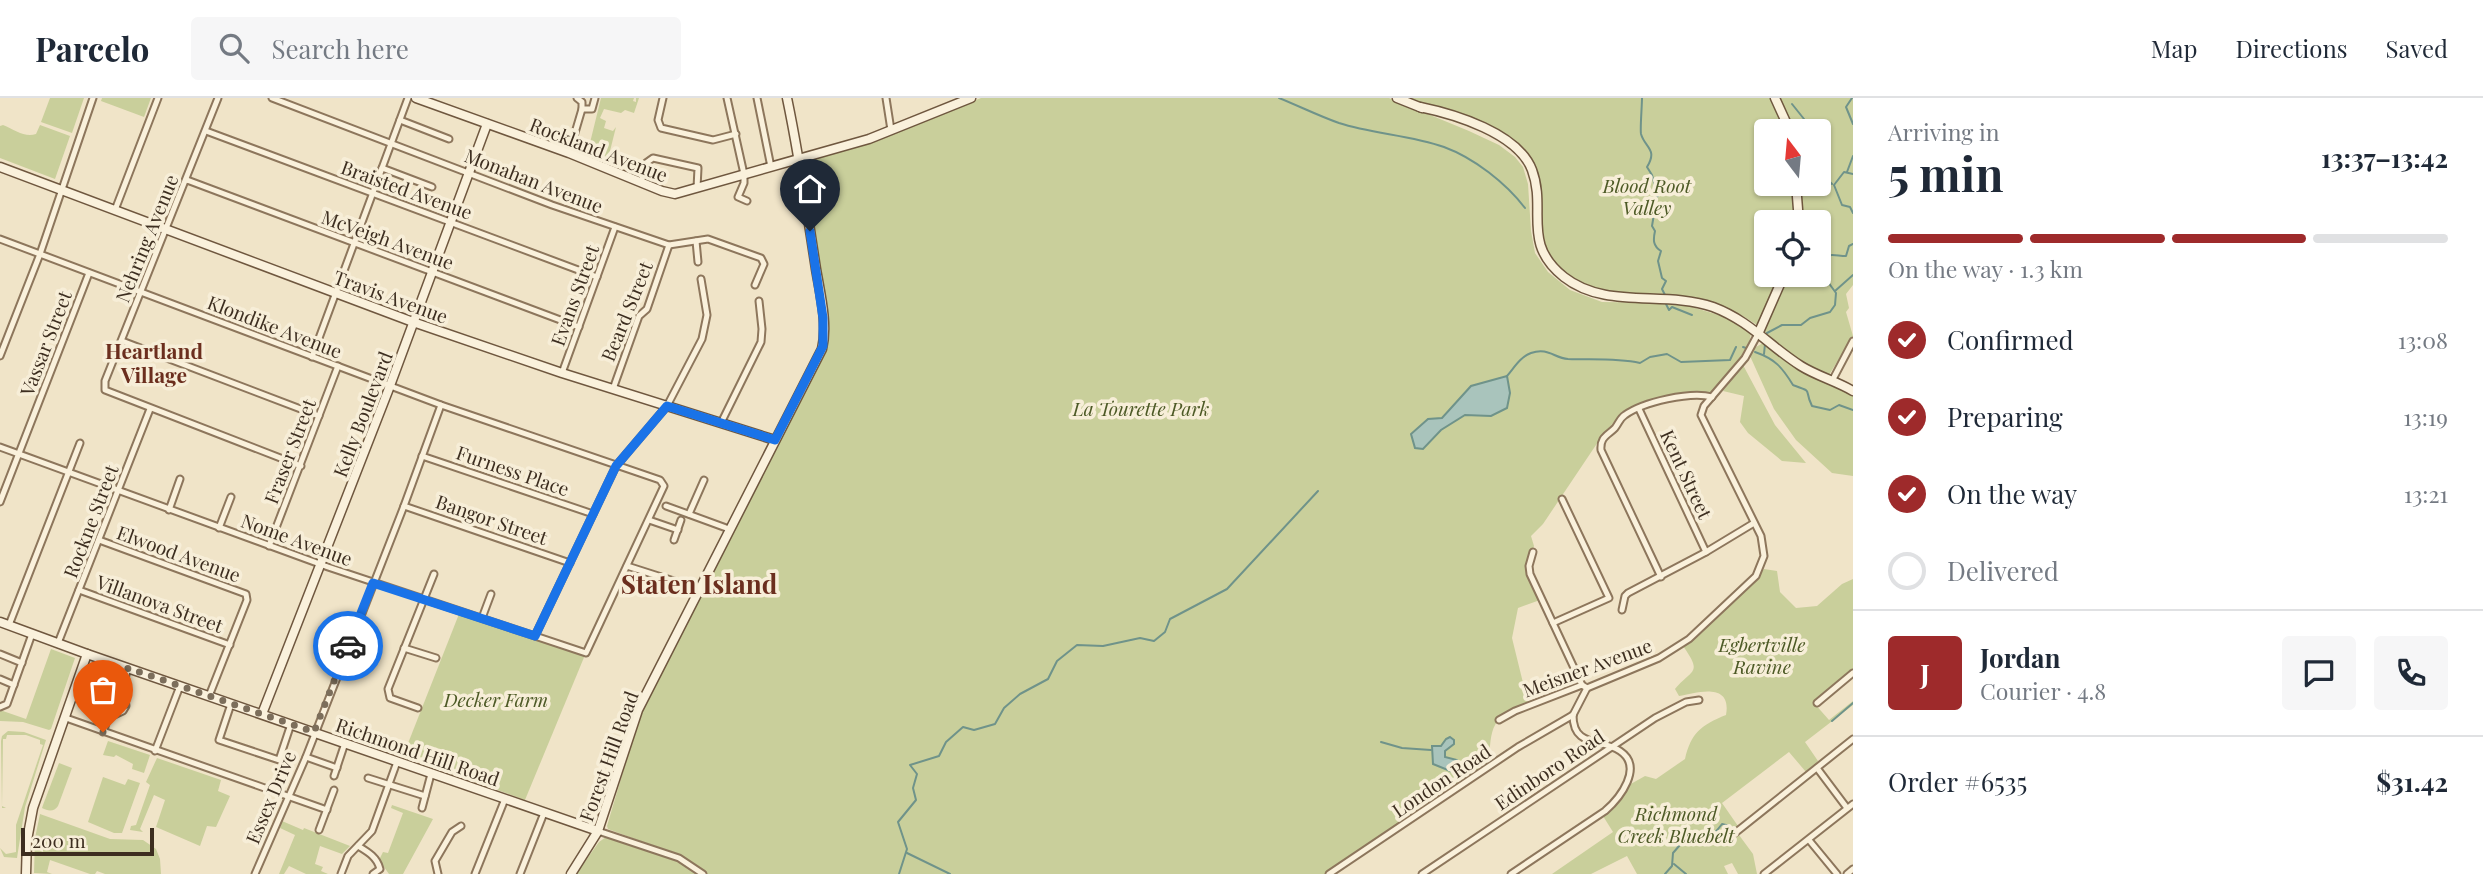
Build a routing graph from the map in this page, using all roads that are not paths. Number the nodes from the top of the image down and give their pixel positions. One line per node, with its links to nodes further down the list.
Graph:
1 (93, 98): 37 (street)
2 (158, 98): 40 (street)
3 (218, 98): 21 (street, Nehring Avenue)
4 (272, 98): 25 (street, Monahan Avenue)
5 (408, 98): 19 (street)
6 (416, 98): 20 (street, Rockland Avenue)
7 (577, 98): 17 (street)
8 (595, 98): 17 (street)
9 (663, 98): 23 (street)
10 (727, 98): 23 (street)
11 (757, 98): 29 (street)
12 (787, 98): 27 (street, Forest Hill Road)
13 (886, 98): 22 (street)
14 (1397, 98): 61 (street)
15 (1775, 98): 18 (street)
16 (968, 99): 22 (street, Rockland Avenue)
17 (582, 109): 26 (street)
18 (1785, 119)
19 (400, 120): 24 (street); 25 (street)
20 (487, 124): 26 (street, Rockland Avenue); 31 (street, Kelly Boulevard)
21 (206, 131): 33 (street, Nehring Avenue); 38 (street, Braisted Avenue)
22 (891, 131): 27 (street, Rockland Avenue)
23 (736, 134): 32 (street)
24 (449, 139)
25 (391, 143): 30 (street); 31 (street, Monahan Avenue)
26 (569, 153): 34 (street, Rockland Avenue)
27 (800, 159): 29 (street, Rockland Avenue); 79 (street, Forest Hill Road)
28 (0, 167): 37 (street, Travis Avenue)
29 (771, 167): 32 (street, Rockland Avenue)
30 (382, 168): 35 (street); 38 (street)
31 (469, 172): 41 (street, Kelly Boulevard); 42 (street, Monahan Avenue)
32 (744, 174): 36 (street, Rockland Avenue); 39 (street)
33 (187, 180): 43 (street, Nehring Avenue); 46 (street, McVeigh Avenue)
34 (641, 183): 36 (street, Rockland Avenue); 36 (street)
35 (432, 187)
36 (697, 188)
37 (60, 190): 40 (street, Travis Avenue); 48 (street)
38 (372, 193): 41 (street, Braisted Avenue); 46 (street)
39 (747, 201)
40 (115, 210): 43 (street, Travis Avenue)
41 (450, 222): 50 (street, Kelly Boulevard); 52 (street, Braisted Avenue)
42 (615, 227): 47 (street, Monahan Avenue); 52 (street, Evans Street)
43 (167, 230): 56 (street, Nehring Avenue); 57 (street, Travis Avenue)
44 (0, 239): 48 (street, Klondike Avenue)
45 (696, 241): 47 (street, Monahan Avenue); 49 (street); 54 (street, Monahan Avenue)
46 (354, 243): 50 (street, McVeigh Avenue); 57 (street)
47 (669, 245): 70 (street, Beard Street)
48 (40, 254): 51 (street, Klondike Avenue); 64 (street)
49 (698, 262)
50 (432, 272): 59 (street, Kelly Boulevard); 60 (street, McVeigh Avenue)
51 (89, 273): 56 (street, Klondike Avenue); 82 (street, Vassar Street)
52 (597, 277): 60 (street, Evans Street)
53 (701, 279): 74 (street)
54 (755, 285)
55 (1779, 287): 61 (street)
56 (141, 292): 62 (street, Nehring Avenue); 65 (street, Klondike Avenue)
57 (336, 292): 59 (street, Travis Avenue); 65 (street)
58 (760, 301): 78 (street)
59 (413, 321): 67 (street, Travis Avenue); 69 (street, Kelly Boulevard)
60 (579, 327): 67 (street, Evans Street)
61 (1759, 332): 68 (street); 72 (street, Meisner Avenue)
62 (121, 341): 75 (street, Nehring Avenue); 77 (street)
63 (1853, 341): 68 (street)
64 (1, 353)
65 (312, 357): 66 (street, Klondike Avenue)
66 (338, 366): 69 (street, Klondike Avenue); 77 (street, Fraser Street)
67 (562, 373): 70 (street, Travis Avenue)
68 (1832, 381): 71 (street)
69 (390, 386): 73 (street, Klondike Avenue); 110 (street, Kelly Boulevard)
70 (613, 389): 74 (street, Travis Avenue)
71 (1853, 391)
72 (1712, 397): 76 (street); 100 (street, Meisner Avenue)
73 (441, 405): 83 (street, Essex Drive); 85 (street, Klondike Avenue)
74 (667, 406): 78 (street, Travis Avenue); 85 (street)
75 (150, 409): 84 (street); 89 (street, Rockne Street)
76 (1639, 409): 108 (street, Kent Street); 113 (street)
77 (319, 416): 84 (street, Fraser Street)
78 (721, 423): 79 (street, Travis Avenue)
79 (775, 440): 102 (street, Forest Hill Road)
80 (80, 443): 86 (street)
81 (0, 447): 82 (street, Nome Avenue)
82 (19, 454): 86 (street, Nome Avenue); 92 (street, Vassar Street)
83 (422, 456): 93 (street, Essex Drive); 96 (street, Furness Place)
84 (301, 466): 106 (street, Fraser Street)
85 (616, 466): 96 (street); 98 (street, Klondike Avenue)
86 (68, 473): 89 (street, Nome Avenue); 123 (street)
87 (180, 479): 95 (street)
88 (704, 480): 97 (street)
89 (118, 492): 95 (street, Nome Avenue); 105 (street, Rockne Street)
90 (231, 497): 101 (street)
91 (1562, 499): 122 (street)
92 (0, 502)
93 (404, 506): 109 (street, Bangor Street); 114 (street, Essex Drive)
94 (666, 506): 97 (street)
95 (169, 510): 101 (street, Nome Avenue)
96 (593, 514): 109 (street)
97 (689, 514): 102 (street)
98 (649, 520): 103 (street); 111 (street)
99 (681, 520): 103 (street)
100 (1754, 523): 108 (street); 138 (street, Meisner Avenue)
101 (219, 528): 106 (street, Nome Avenue)
102 (729, 529): 115 (street, Forest Hill Road)
103 (678, 530): 104 (street)
104 (674, 540)
105 (99, 541): 116 (street, Rockne Street); 127 (street, Elwood Avenue)
106 (269, 546): 110 (street, Nome Avenue)
107 (1533, 552): 122 (street)
108 (1706, 552): 113 (street)
109 (570, 563): 125 (street)
110 (321, 565): 114 (street, Nome Avenue); 145 (street, Kelly Boulevard)
111 (627, 566): 115 (street); 125 (street, Nome Avenue)
112 (434, 574): 118 (street)
113 (1661, 577): 119 (street)
114 (373, 583): 118 (street, Nome Avenue); 151 (street, Essex Drive)
115 (699, 589): 175 (street, Forest Hill Road)
116 (79, 590): 126 (street, Rockne Street); 127 (street, Villanova Street)
117 (491, 594): 120 (street)
118 (424, 599): 120 (street, Nome Avenue); 128 (street)
119 (1622, 610)
120 (482, 618): 125 (street, Nome Avenue)
121 (0, 622): 123 (street, Richmond Hill Road)
122 (1553, 623): 138 (street)
123 (9, 625): 124 (street, Richmond Hill Road)
124 (33, 634): 126 (street, Richmond Hill Road); 132 (street)
125 (535, 636)
126 (58, 643): 130 (street, Richmond Hill Road)
127 (230, 645): 139 (street)
128 (404, 648): 131 (street); 144 (street)
129 (0, 654): 132 (street)
130 (87, 654): 133 (street, Richmond Hill Road); 147 (street)
131 (436, 658)
132 (22, 663): 136 (street)
133 (128, 668): 137 (street, Richmond Hill Road); 150 (street)
134 (1853, 673): 141 (street)
135 (0, 680): 136 (street)
136 (14, 685): 143 (street)
137 (180, 686): 139 (street, Richmond Hill Road); 155 (street)
138 (1584, 686): 146 (street); 148 (street, Meisner Avenue)
139 (209, 696): 142 (street, Richmond Hill Road)
140 (1699, 699): 154 (street, Edinboro Road)
141 (1817, 703)
142 (231, 704): 145 (street, Richmond Hill Road); 149 (street)
143 (0, 707)
144 (418, 708)
145 (262, 714): 149 (street, Richmond Hill Road)
146 (1573, 715): 154 (street); 189 (street, London Road)
147 (66, 718): 150 (street); 180 (street)
148 (1499, 720)
149 (291, 724): 151 (street, Richmond Hill Road)
150 (103, 732): 155 (street)
151 (314, 732): 153 (street, Richmond Hill Road); 156 (street, Essex Drive)
152 (1853, 738): 159 (street)
153 (345, 743): 157 (street, Richmond Hill Road); 158 (street)
154 (1609, 747): 190 (street, Edinboro Road); 191 (street)
155 (155, 751): 166 (street)
156 (306, 757): 158 (street); 166 (street, Essex Drive)
157 (397, 762): 160 (street, Richmond Hill Road); 163 (street)
158 (337, 768): 161 (street)
159 (1817, 768): 170 (street); 176 (street)
160 (431, 774): 165 (street); 167 (street, Richmond Hill Road)
161 (334, 776)
162 (368, 778): 163 (street)
163 (389, 785): 165 (street); 178 (street)
164 (334, 790): 171 (street)
165 (425, 796): 169 (street)
166 (288, 797): 171 (street); 181 (street, Essex Drive)
167 (505, 798): 172 (street, Richmond Hill Road); 185 (street)
168 (1853, 804): 170 (street)
169 (422, 808)
170 (1847, 808): 177 (street)
171 (327, 810): 174 (street)
172 (544, 813): 175 (street, Richmond Hill Road); 186 (street)
173 (461, 826): 184 (street)
174 (319, 830)
175 (598, 831): 187 (street, Forest Hill Road); 188 (street, Richmond Hill Road)
176 (1735, 834)
177 (1809, 840): 192 (street); 193 (street)
178 (358, 846): 182 (street); 183 (street)
179 (1853, 869): 194 (street)
180 (26, 874)
181 (254, 874)
182 (341, 874)
183 (373, 874)
184 (438, 874)
185 (475, 874)
186 (520, 874)
187 (571, 874)
188 (703, 874)
189 (1329, 874)
190 (1422, 874)
191 (1511, 874)
192 (1764, 874)
193 (1837, 874)
194 (1847, 874)

